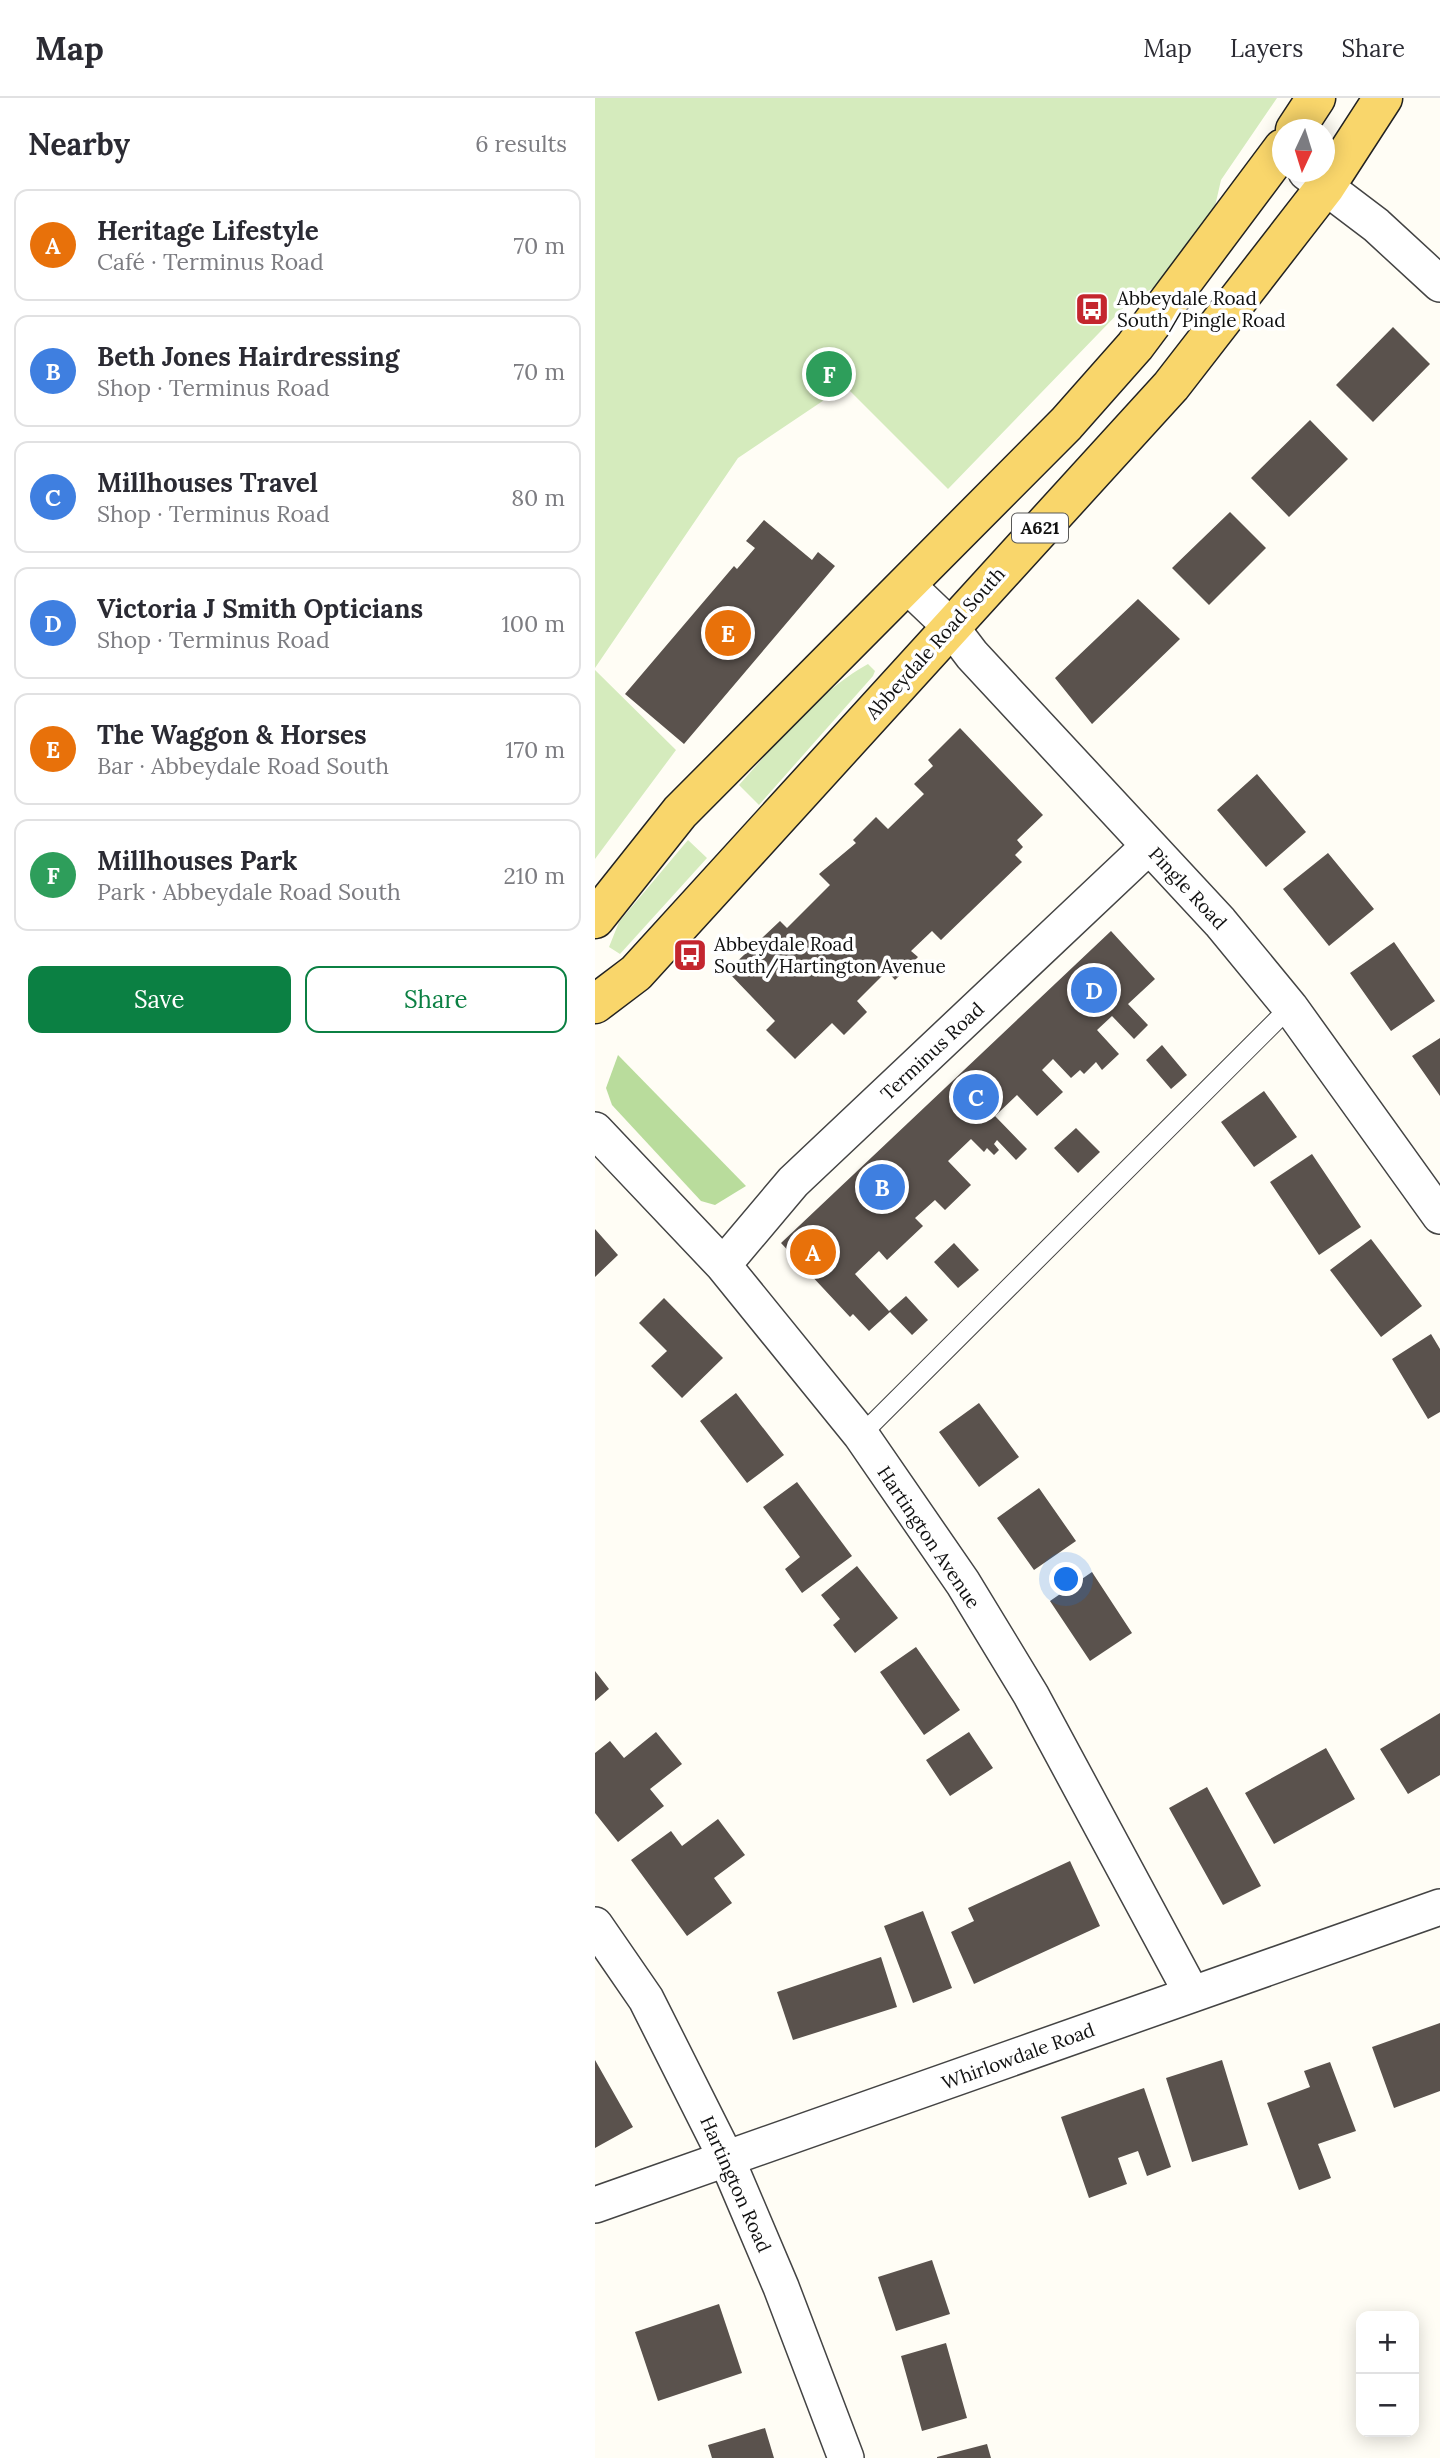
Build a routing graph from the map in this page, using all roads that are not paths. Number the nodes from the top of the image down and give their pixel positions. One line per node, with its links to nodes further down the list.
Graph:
1 (1316, 98): 3 (main road, Abbeydale Road South / A621)
2 (1383, 98): 4 (main road, Abbeydale Road South / A621)
3 (1309, 119)
4 (1335, 130)
5 (1274, 182): 9 (main road, Abbeydale Road South / A621)
6 (1281, 182): 10 (main road, Abbeydale Road South / A621)
7 (1325, 182): 8 (street)
8 (1440, 284)
9 (906, 584): 10 (street, Pingle Road); 12 (main road, Abbeydale Road South / A621)
10 (950, 626): 11 (street, Pingle Road); 13 (main road, Abbeydale Road South / A621)
11 (1149, 846): 14 (street, Pingle Road); 17 (street, Terminus Road)
12 (595, 919)
13 (595, 1004)
14 (1290, 1007): 16 (street, Pingle Road); 18 (lane)
15 (595, 1130): 17 (street, Hartington Avenue)
16 (1440, 1216)
17 (723, 1265): 18 (street, Hartington Avenue)
18 (861, 1435): 21 (street, Hartington Avenue)
19 (1440, 1907): 21 (street, Whirlowdale Road)
20 (595, 1925): 22 (street, Hartington Road)
21 (1192, 1994): 22 (street, Whirlowdale Road)
22 (727, 2160): 23 (street, Whirlowdale Road); 24 (street, Hartington Road)
23 (595, 2205)
24 (846, 2458)

